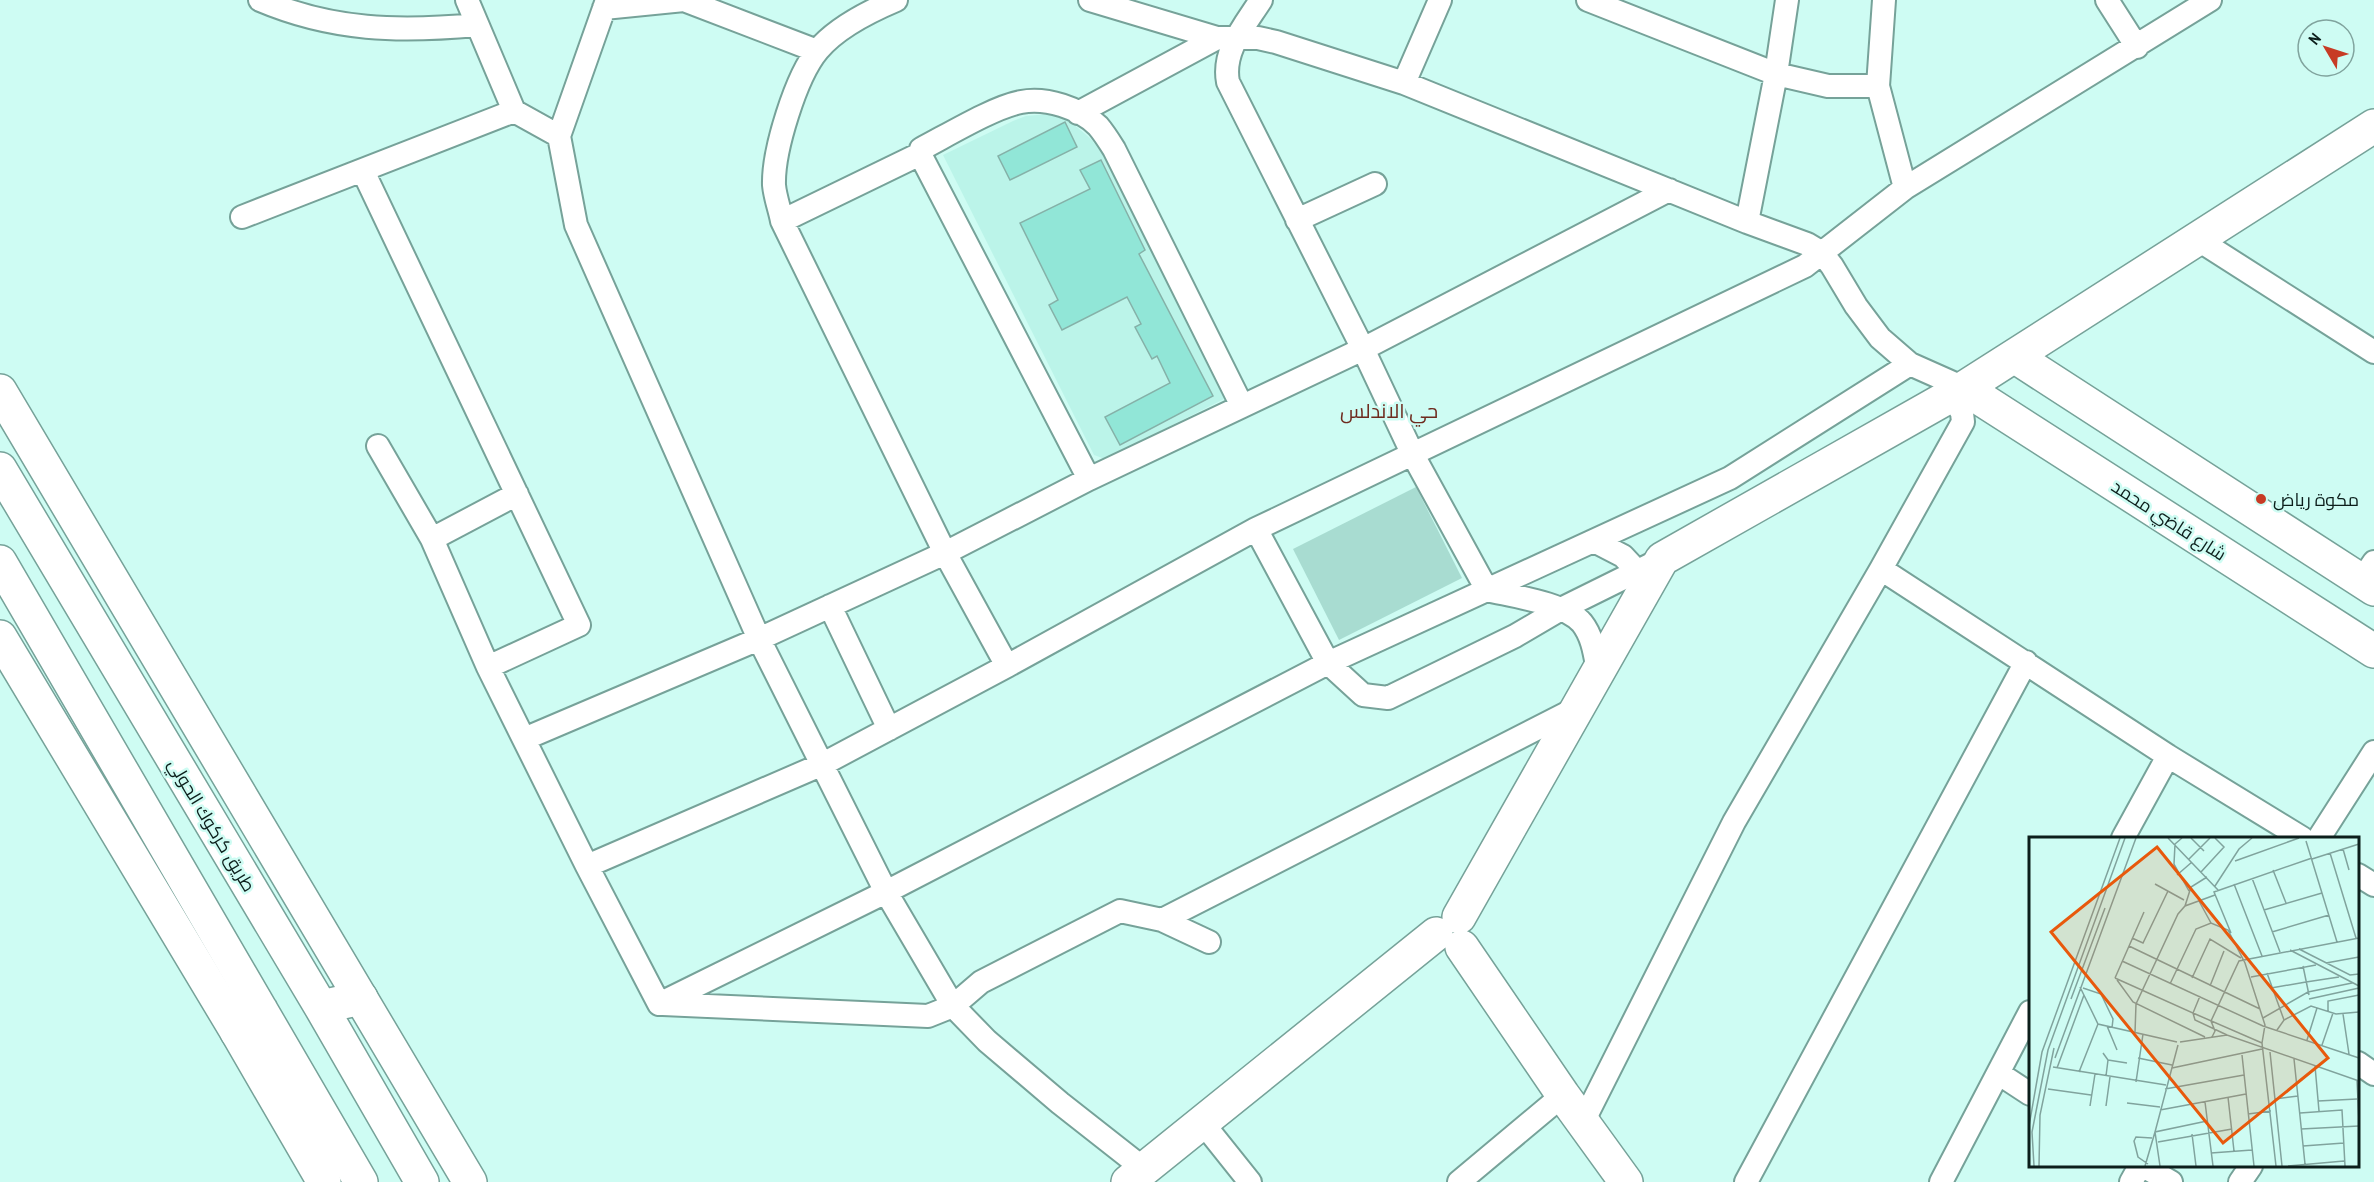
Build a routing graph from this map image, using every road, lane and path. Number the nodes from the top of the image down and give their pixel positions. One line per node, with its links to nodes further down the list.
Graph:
1 (260, 0): 13 (street)
2 (467, 0): 14 (street)
3 (896, 0): 17 (street)
4 (1090, 0): 15 (street)
5 (1261, 0): 15 (street)
6 (1440, 0): 19 (street)
7 (1590, 0): 18 (street)
8 (1787, 0): 18 (street)
9 (1884, 0): 20 (street)
10 (2107, 0): 16 (street)
11 (2210, 0): 16 (street)
12 (605, 4): 17 (street); 24 (street)
13 (310, 9): 14 (street)
14 (477, 25): 21 (street)
15 (1227, 38): 19 (street); 22 (street); 31 (street)
16 (2137, 47): 28 (street)
17 (817, 51): 32 (street)
18 (1776, 74): 20 (street); 33 (street)
19 (1404, 82): 29 (street)
20 (1878, 86): 28 (street)
21 (514, 111): 24 (street); 26 (street)
22 (1078, 113): 25 (street); 42 (street)
23 (2369, 135): 34 (main road)
24 (559, 136): 60 (street)
25 (920, 154): 32 (street); 46 (street)
26 (363, 171): 30 (street); 47 (street)
27 (1375, 184): 31 (street)
28 (1905, 188): 35 (street)
29 (1668, 190): 33 (street); 36 (street)
30 (242, 217)
31 (1297, 220): 36 (street)
32 (782, 221): 51 (street)
33 (1748, 222): 35 (street)
34 (2197, 239): 37 (street); 38 (main road)
35 (1822, 253): 39 (street); 44 (street)
36 (1363, 349): 42 (street); 44 (street)
37 (2374, 352)
38 (2014, 356): 41 (main road); 55 (main road)
39 (1911, 364): 41 (street); 50 (street)
40 (0, 391): 83 (main road)
41 (1958, 392): 53 (main road); 54 (street); 61 (main road, شارع قاضي محمد)
42 (1242, 406): 46 (street)
43 (378, 446): 49 (street)
44 (1413, 455): 48 (street); 56 (street)
45 (0, 470): 86 (main road, طريق كركوك الحولي)
46 (1089, 479): 51 (street)
47 (517, 494): 49 (street); 65 (street)
48 (1256, 529): 63 (street); 64 (street)
49 (432, 539): 65 (street)
50 (1593, 541): 53 (street); 56 (street)
51 (945, 553): 57 (street); 64 (street)
52 (0, 562): 88 (main road)
53 (1649, 565): 58 (street); 66 (main road)
54 (1881, 569): 62 (street); 95 (street)
55 (2370, 577)
56 (1486, 590): 58 (street); 63 (street)
57 (830, 606): 60 (street); 68 (street)
58 (1561, 609): 63 (street); 66 (street)
59 (0, 637): 88 (main road)
60 (759, 639): 69 (street); 72 (street)
61 (2374, 651)
62 (2026, 662): 71 (street); 107 (street)
63 (1328, 663): 79 (street)
64 (1007, 666): 68 (street)
65 (488, 667): 69 (street)
66 (1598, 671): 67 (main road)
67 (1577, 708): 80 (street); 81 (main road)
68 (889, 729): 72 (street)
69 (524, 739): 76 (street)
70 (2374, 752): 75 (street)
71 (2168, 756): 73 (street); 74 (street)
72 (823, 764): 76 (street); 79 (street)
73 (2124, 837)
74 (2300, 837)
75 (2320, 837)
76 (587, 866): 84 (street)
77 (2359, 876): 78 (street)
78 (2374, 885)
79 (886, 892): 84 (street); 85 (street)
80 (1162, 920): 82 (street); 85 (street)
81 (1452, 933): 93 (main road); 94 (main road)
82 (1209, 942)
83 (361, 998): 86 (main road); 103 (main road)
84 (659, 1004): 85 (street)
85 (953, 1006): 99 (street)
86 (321, 1007): 102 (main road, طريق كركوك الحولي)
87 (2029, 1016): 90 (street)
88 (249, 1021): 100 (main road); 101 (main road)
89 (2359, 1064): 91 (street)
90 (1998, 1073): 92 (street); 108 (street)
91 (2374, 1074)
92 (2029, 1093)
93 (1563, 1095): 95 (main road); 105 (street)
94 (1202, 1122): 99 (main road); 104 (street)
95 (1583, 1122): 106 (main road)
96 (2140, 1167): 109 (street)
97 (2143, 1167): 110 (street)
98 (2250, 1167): 111 (street)
99 (1136, 1175)
100 (324, 1182)
101 (361, 1182)
102 (422, 1182)
103 (470, 1182)
104 (1250, 1182)
105 (1459, 1182)
106 (1626, 1182)
107 (1746, 1182)
108 (1941, 1182)
109 (2131, 1182)
110 (2171, 1182)
111 (2240, 1182)

